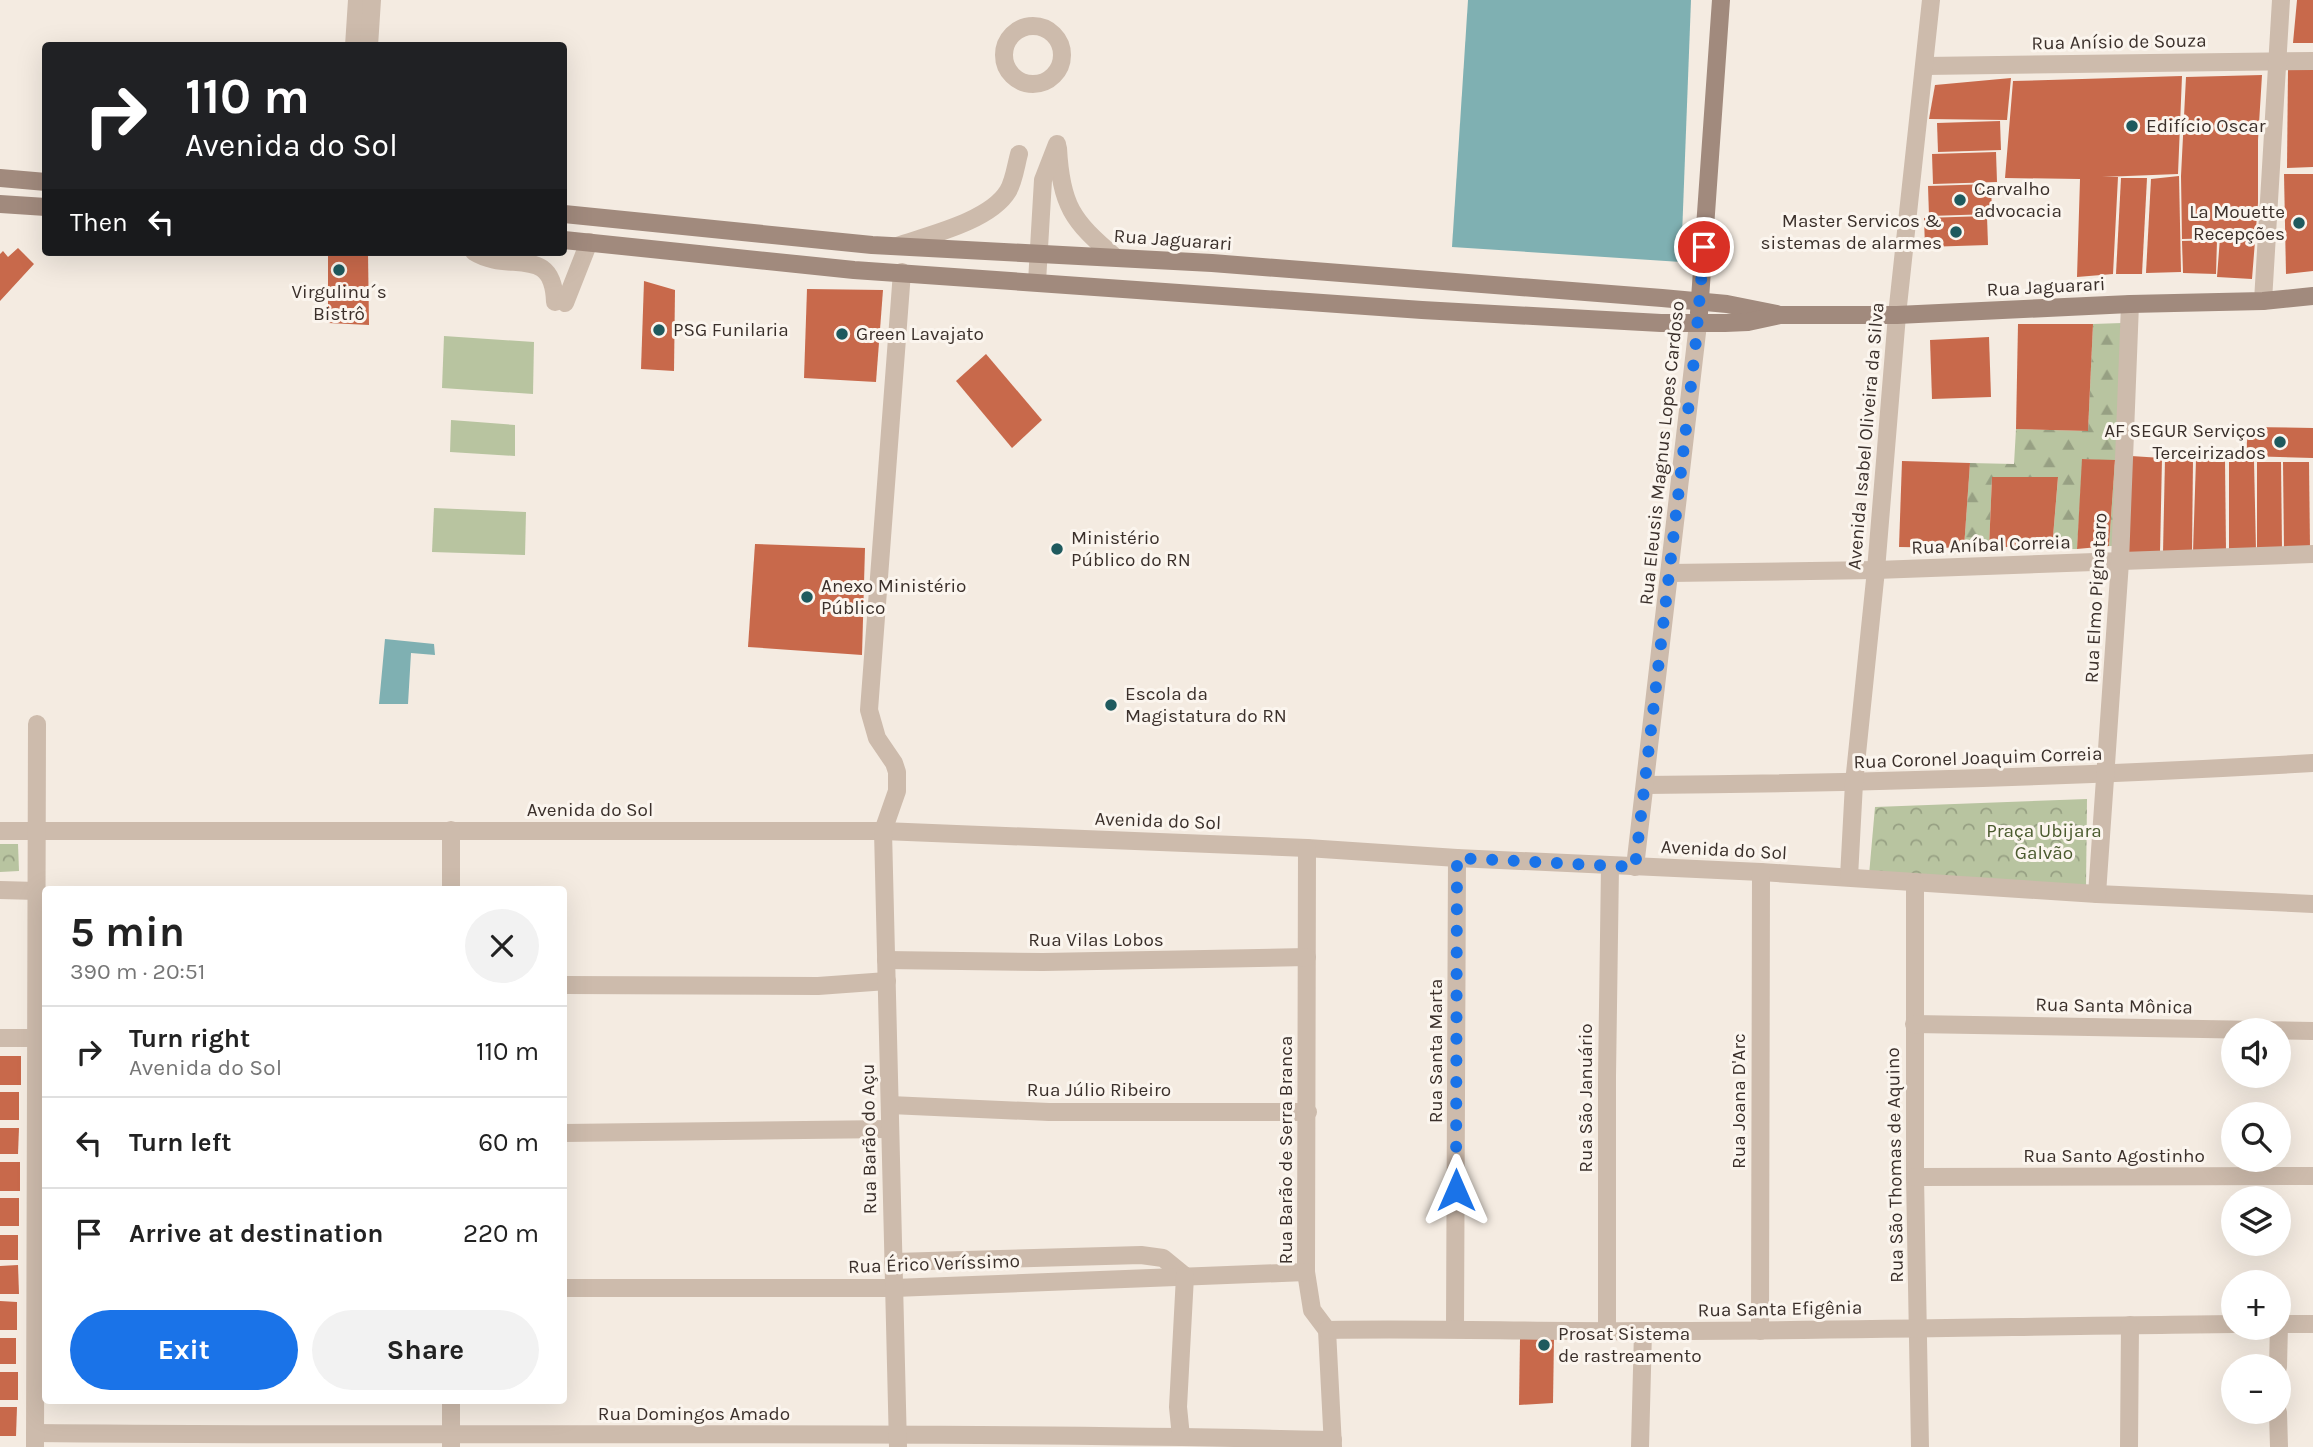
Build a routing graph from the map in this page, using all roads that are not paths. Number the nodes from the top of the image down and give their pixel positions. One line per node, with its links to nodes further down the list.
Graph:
1 (357, 0): 6 (street)
2 (372, 0): 7 (street)
3 (1721, 0): 26 (main road, Rua Eleusis Magnus Lopes Cardoso)
4 (1931, 0): 10 (street, Avenida Isabel Oliveira da Silva)
5 (2281, 0): 9 (street)
6 (354, 42)
7 (369, 42)
8 (2313, 61): 9 (street, Rua Anísio de Souza)
9 (2276, 62): 10 (street, Rua Anísio de Souza); 27 (street)
10 (1924, 66): 30 (street, Avenida Isabel Oliveira da Silva)
11 (1019, 154): 19 (street)
12 (0, 178): 13 (main road)
13 (42, 182)
14 (0, 204): 15 (main road)
15 (42, 207)
16 (567, 214): 19 (main road, Rua Jaguarari)
17 (567, 240): 18 (main road, Rua Jaguarari)
18 (589, 242): 21 (street); 23 (main road, Rua Jaguarari)
19 (895, 247): 20 (main road, Rua Jaguarari)
20 (1040, 255): 22 (main road, Rua Jaguarari); 22 (street); 24 (street)
21 (481, 256)
22 (1115, 257): 26 (main road, Rua Jaguarari)
23 (902, 272): 24 (main road, Rua Jaguarari); 43 (street)
24 (1037, 282): 31 (main road, Rua Jaguarari)
25 (2313, 296): 27 (main road, Rua Jaguarari)
26 (1700, 301): 29 (main road, Rua Jaguarari); 31 (main road, Rua Eleusis Magnus Lopes Cardoso)
27 (2263, 301): 28 (main road, Rua Jaguarari)
28 (2130, 304): 30 (main road, Rua Jaguarari); 33 (street, Rua Elmo Pignataro)
29 (1780, 315): 30 (main road, Rua Jaguarari); 31 (main road, Rua Jaguarari)
30 (1897, 315): 34 (street, Avenida Isabel Oliveira da Silva)
31 (1698, 324): 35 (street, Rua Eleusis Magnus Lopes Cardoso)
32 (2313, 554): 33 (street, Rua Aníbal Correia)
33 (2120, 562): 34 (street, Rua Aníbal Correia); 38 (street, Rua Elmo Pignataro)
34 (1876, 570): 35 (street, Rua Aníbal Correia); 39 (street, Avenida Isabel Oliveira da Silva)
35 (1670, 573): 40 (street, Rua Eleusis Magnus Lopes Cardoso)
36 (37, 724): 44 (street)
37 (2313, 763): 38 (street, Rua Coronel Joaquim Correia)
38 (2106, 775): 39 (street, Rua Coronel Joaquim Correia); 55 (street, Rua Elmo Pignataro)
39 (1854, 783): 40 (street, Rua Coronel Joaquim Correia); 50 (street, Avenida Isabel Oliveira da Silva)
40 (1645, 785): 48 (street, Rua Eleusis Magnus Lopes Cardoso)
41 (0, 831): 44 (street, Avenida do Sol)
42 (451, 831): 43 (street, Avenida do Sol); 44 (street, Avenida do Sol); 52 (street)
43 (883, 831): 45 (street, Avenida do Sol); 58 (street, Rua Barão do Açu)
44 (37, 832): 54 (street)
45 (1307, 848): 46 (street, Avenida do Sol); 57 (street, Rua Barão de Serra Branca)
46 (1457, 858): 47 (street, Avenida do Sol); 83 (street, Rua Santa Marta)
47 (1610, 866): 48 (street, Avenida do Sol); 86 (street, Rua São Januário)
48 (1635, 867): 49 (street, Avenida do Sol)
49 (1761, 872): 50 (street, Avenida do Sol); 88 (street, Rua Joana D'Arc)
50 (1849, 877): 51 (street, Avenida do Sol)
51 (1916, 881): 55 (street, Avenida do Sol); 62 (street, Rua São Thomas de Aquino)
52 (451, 886)
53 (0, 890): 54 (street)
54 (37, 891): 61 (street)
55 (2096, 894): 56 (street, Avenida do Sol)
56 (2313, 904)
57 (1307, 957): 58 (street, Rua Vilas Lobos); 67 (street, Rua Barão de Serra Branca)
58 (886, 960): 59 (street, Rua Barão do Açu)
59 (887, 981): 60 (street); 66 (street, Rua Barão do Açu)
60 (567, 985)
61 (41, 986): 65 (street)
62 (1914, 1024): 63 (street, Rua Santa Mônica); 72 (street, Rua São Thomas de Aquino)
63 (2313, 1031)
64 (0, 1038): 65 (street)
65 (37, 1038): 69 (street)
66 (890, 1105): 67 (street, Rua Júlio Ribeiro); 68 (street, Rua Barão do Açu)
67 (1308, 1112): 74 (street, Rua Barão de Serra Branca)
68 (890, 1129): 70 (street); 73 (street, Rua Barão do Açu)
69 (41, 1131): 76 (street)
70 (567, 1133)
71 (2313, 1176): 72 (street, Rua Santo Agostinho)
72 (1915, 1177): 84 (street, Rua São Thomas de Aquino)
73 (893, 1262): 75 (street); 78 (street, Rua Barão do Açu)
74 (1306, 1272): 75 (street, Rua Érico Veríssimo); 85 (street, Rua Barão de Serra Branca)
75 (1185, 1276): 78 (street, Rua Érico Veríssimo); 91 (street)
76 (41, 1281): 92 (street)
77 (567, 1288): 78 (street, Rua Érico Veríssimo)
78 (894, 1288): 95 (street, Rua Barão do Açu)
79 (2221, 1324): 82 (street, Rua Santa Efigênia)
80 (2291, 1324): 81 (street)
81 (2313, 1324)
82 (2130, 1325): 84 (street, Rua Santa Efigênia); 100 (street)
83 (1455, 1328): 85 (street, Rua Santa Efigênia); 86 (street, Rua Santa Efigênia)
84 (1918, 1328): 88 (street, Rua Santa Efigênia); 99 (street, Rua São Thomas de Aquino)
85 (1327, 1330): 97 (street, Rua Barão de Serra Branca)
86 (1607, 1331): 87 (street, Rua Santa Efigênia)
87 (1643, 1331): 88 (street, Rua Santa Efigênia); 98 (street)
88 (1760, 1331)
89 (451, 1404): 94 (street)
90 (2278, 1424): 101 (street)
91 (1181, 1437): 96 (street, Rua Domingos Amado); 97 (street, Rua Domingos Amado)
92 (36, 1440): 93 (street, Rua Domingos Amado)
93 (298, 1441): 94 (street, Rua Domingos Amado)
94 (451, 1441): 95 (street, Rua Domingos Amado)
95 (898, 1441): 96 (street, Rua Domingos Amado)
96 (1100, 1441)
97 (1333, 1444)
98 (1640, 1447)
99 (1920, 1447)
100 (2129, 1447)
101 (2279, 1447)

